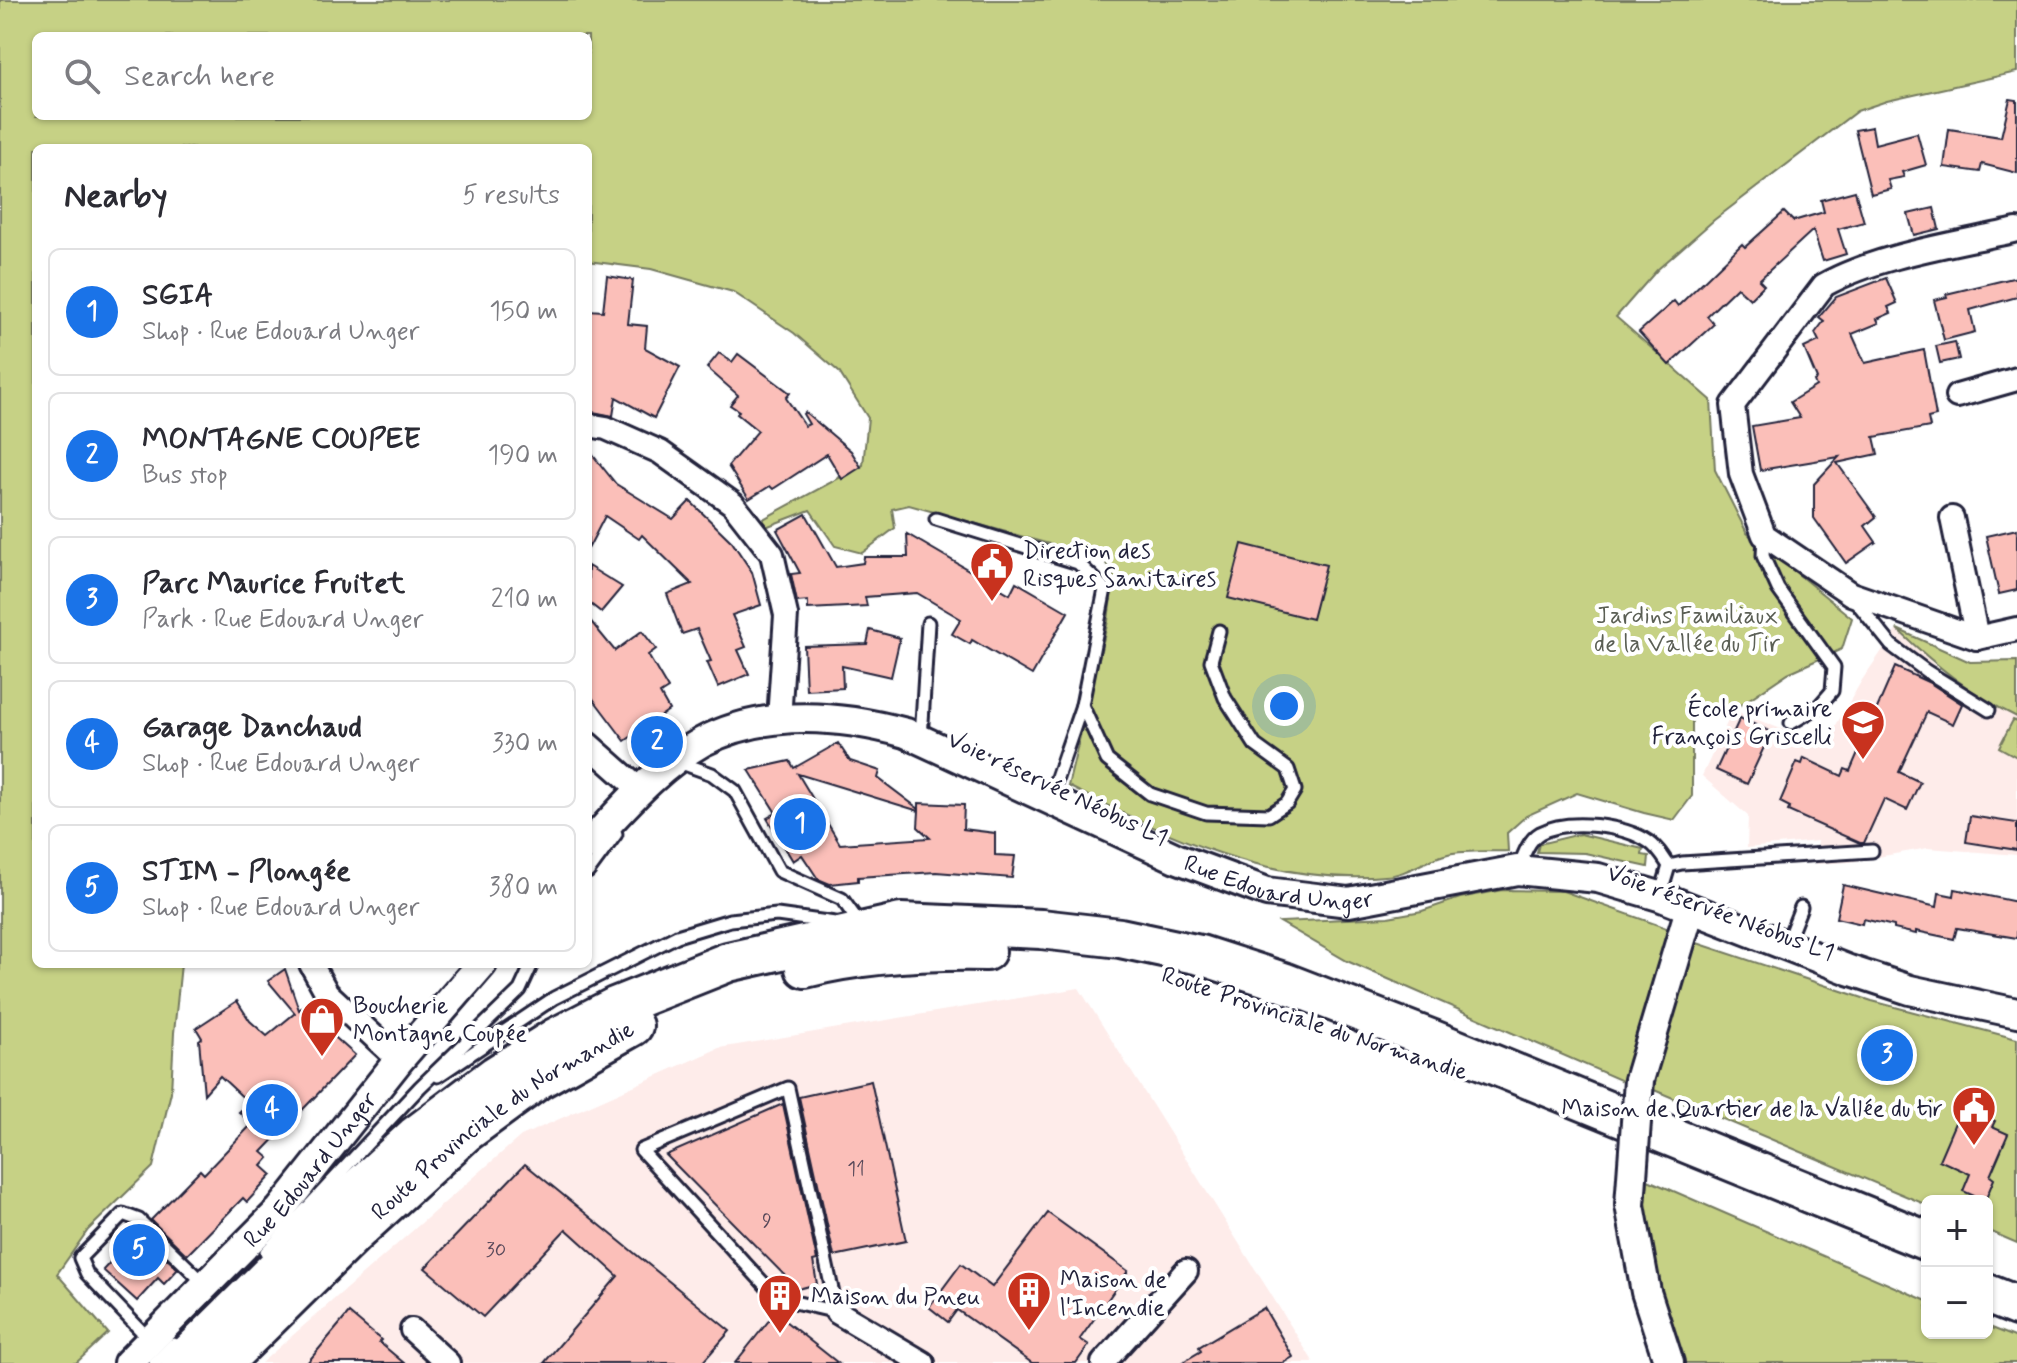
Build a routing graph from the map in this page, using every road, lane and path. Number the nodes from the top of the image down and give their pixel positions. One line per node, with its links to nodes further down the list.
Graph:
1 (2017, 230): 7 (street)
2 (2017, 379): 3 (street)
3 (1957, 396)
4 (592, 426): 15 (street)
5 (1952, 518): 12 (street)
6 (936, 519): 13 (lane)
7 (1764, 535): 8 (street); 16 (lane)
8 (1849, 592): 12 (street); 14 (lane)
9 (928, 623): 17 (lane)
10 (2017, 629): 12 (street)
11 (1219, 631): 13 (lane)
12 (1977, 638)
13 (1082, 705): 21 (lane)
14 (1989, 710)
15 (779, 719): 17 (street, Rue Edouard Unger); 19 (street, Rue Edouard Unger)
16 (1791, 723)
17 (921, 740): 21 (street, Rue Edouard Unger)
18 (592, 748): 20 (street)
19 (680, 763): 20 (street, Rue Edouard Unger); 25 (lane, Voie réservée Néobus L1); 28 (lane, Voie réservée Néobus L1); 29 (lane)
20 (640, 790): 22 (street, Rue Edouard Unger)
21 (1050, 799): 26 (street, Rue Edouard Unger)
22 (592, 841)
23 (1872, 851): 24 (lane)
24 (1669, 866): 26 (lane); 28 (lane)
25 (592, 867)
26 (1517, 870): 28 (street, Rue Edouard Unger)
27 (1801, 907): 30 (lane)
28 (1677, 913): 30 (street, Rue Edouard Unger); 56 (street, bridge)
29 (876, 927): 38 (lane); 39 (highway, Route Provinciale du Normandie); 50 (highway, Route Provinciale du Normandie)
30 (1786, 946): 35 (street, Rue Edouard Unger)
31 (1755, 947): 36 (lane, Voie réservée Néobus L1)
32 (313, 968): 37 (street)
33 (479, 968): 37 (street, Rue Edouard Unger)
34 (530, 968): 38 (lane)
35 (2017, 1013)
36 (2017, 1023)
37 (399, 1060): 45 (street, Rue Edouard Unger)
38 (420, 1087): 40 (lane)
39 (1921, 1239)
40 (254, 1264)
41 (1925, 1267): 52 (highway, Route Provinciale du Normandie)
42 (1990, 1267): 44 (highway)
43 (1186, 1271): 55 (street)
44 (2017, 1278)
45 (206, 1285): 50 (street, Rue Edouard Unger); 50 (lane)
46 (1993, 1296): 47 (highway)
47 (2017, 1306)
48 (837, 1312): 48 (lane); 54 (street)
49 (412, 1330): 53 (street)
50 (168, 1350): 51 (street, Rue Edouard Unger)
51 (128, 1363)
52 (223, 1363)
53 (448, 1363)
54 (923, 1363)
55 (1103, 1363)
56 (1669, 1363)

